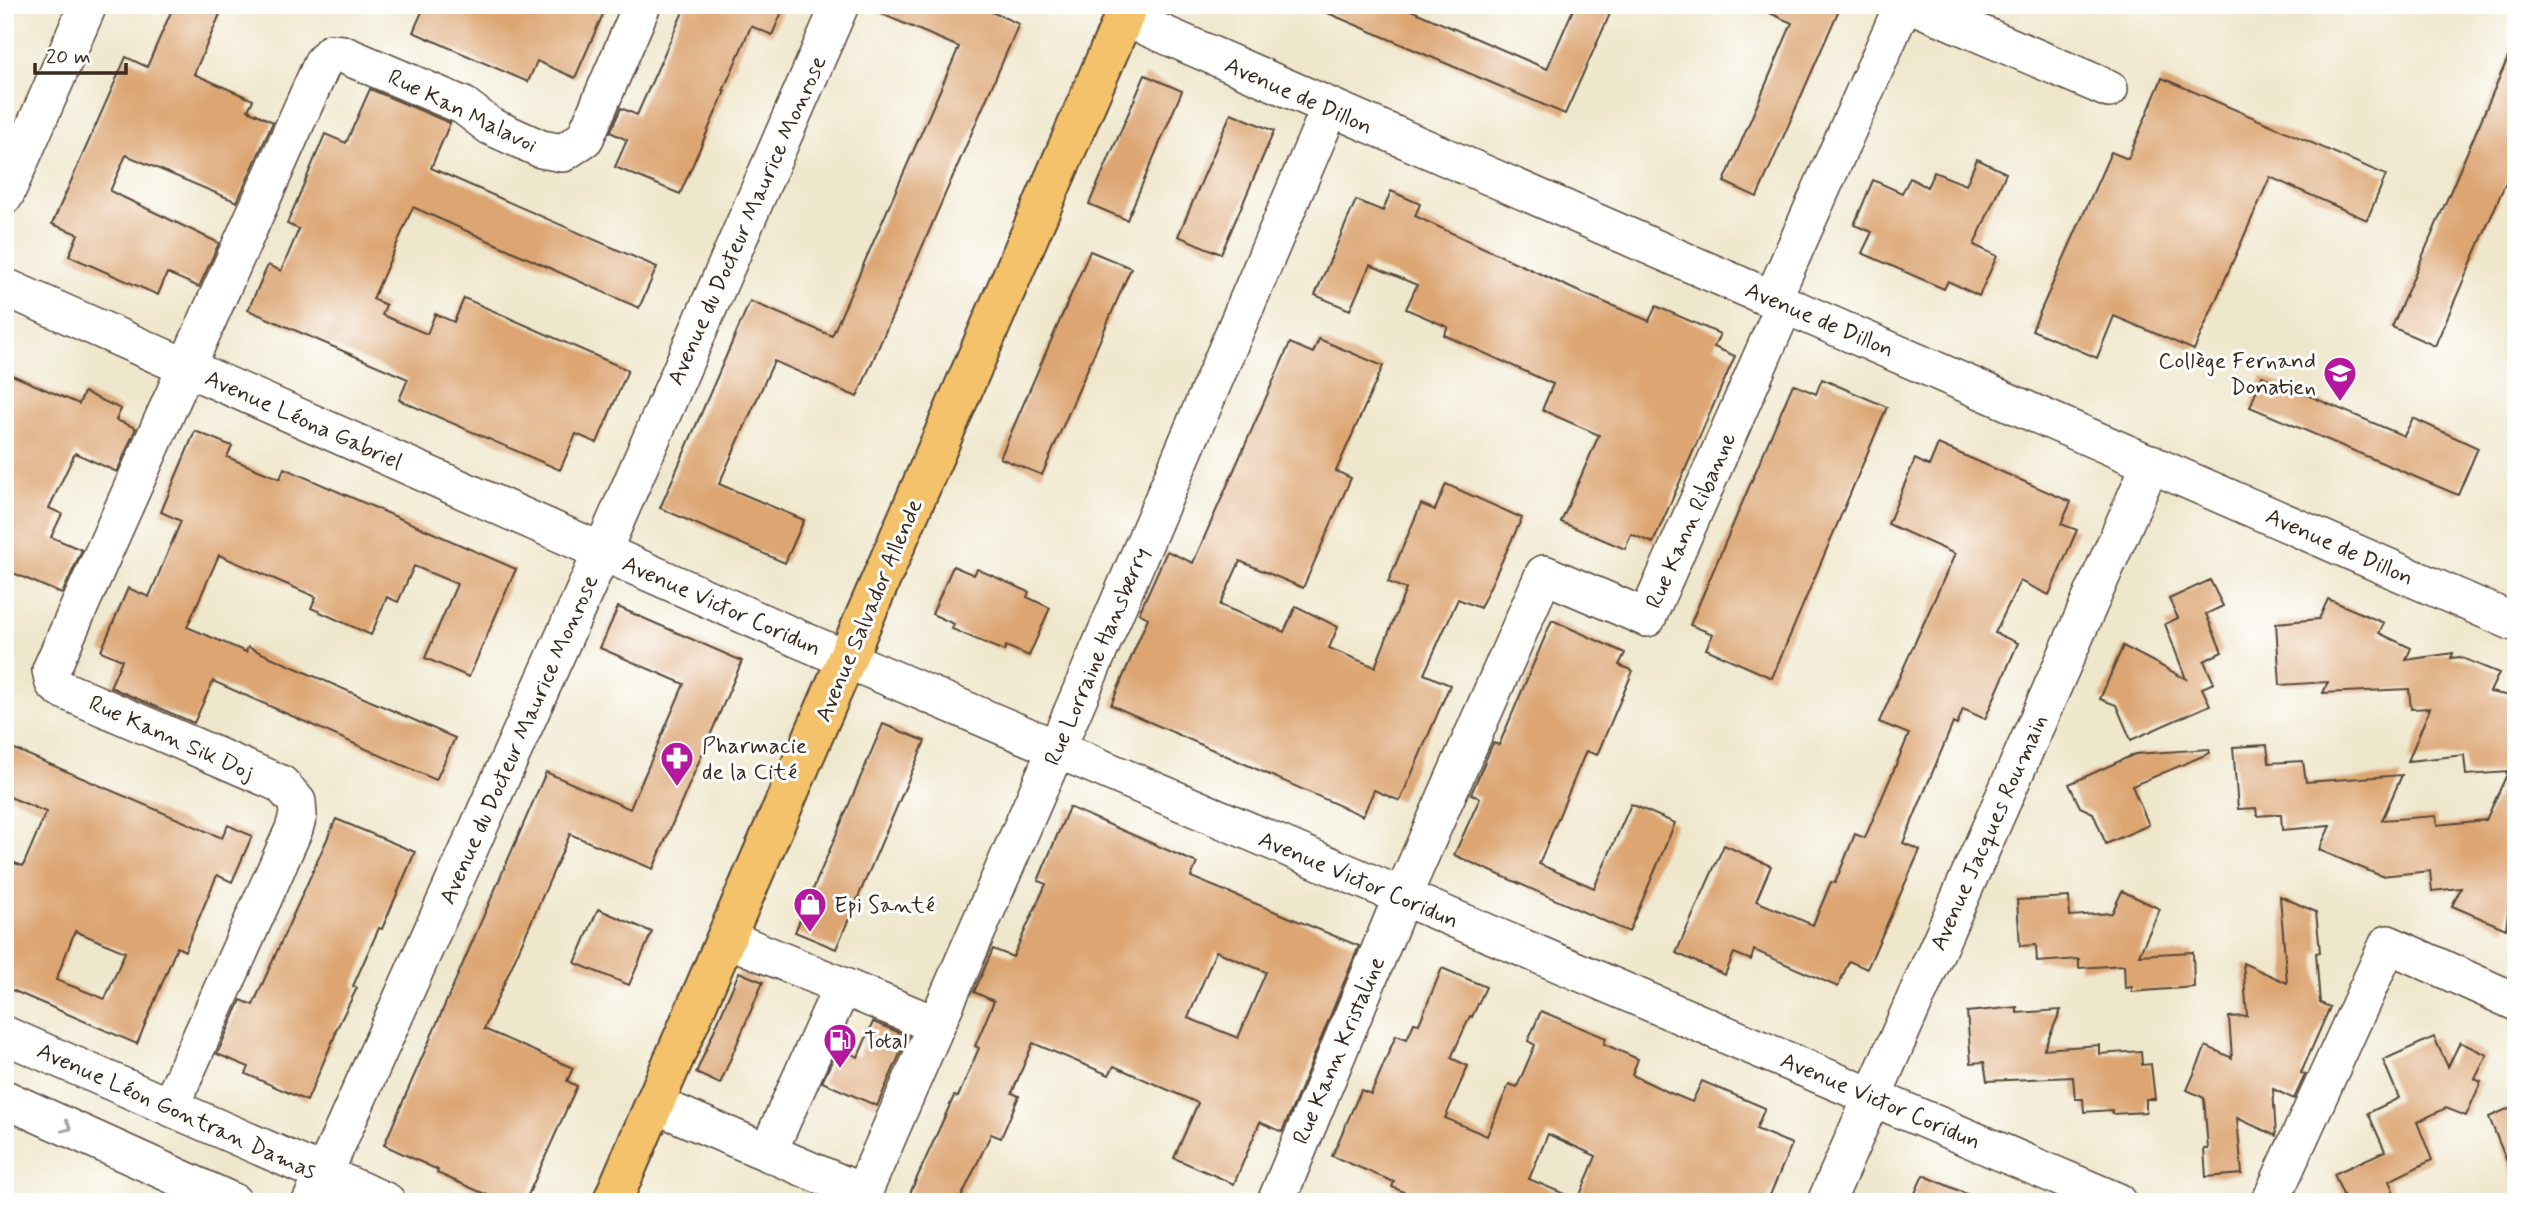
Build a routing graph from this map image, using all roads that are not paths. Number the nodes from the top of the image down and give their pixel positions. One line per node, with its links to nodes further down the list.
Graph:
1 (88, 5): 9 (street)
2 (642, 5): 12 (street, Rue Kan Malavoi)
3 (840, 5): 14 (street, Avenue du Docteur Maurice Monrose)
4 (1903, 5): 11 (street)
5 (1913, 5): 7 (street)
6 (1116, 9): 8 (street, Avenue de Dillon); 16 (main road, Avenue Salvador Allende)
7 (2109, 89)
8 (1330, 108): 11 (street, Avenue de Dillon); 17 (street, Rue Lorraine Hansberry)
9 (5, 195)
10 (5, 287): 12 (street, Avenue Léona Gabriel)
11 (1779, 301): 13 (street, Avenue de Dillon); 18 (street, Rue Kann Ribanne)
12 (188, 368): 14 (street, Avenue Léona Gabriel); 27 (street, Rue Kann Sik Doj)
13 (2151, 463): 15 (street, Avenue de Dillon); 24 (street, Avenue Jacques Roumain)
14 (602, 552): 16 (street, Avenue Victor Coridun); 29 (street, Avenue du Docteur Maurice Monrose)
15 (2516, 623)
16 (846, 659): 17 (street, Avenue Victor Coridun); 19 (main road, Avenue Salvador Allende)
17 (1056, 750): 18 (street, Avenue Victor Coridun); 22 (street, Rue Lorraine Hansberry)
18 (1402, 897): 24 (street, Avenue Victor Coridun); 34 (street, Rue Kann Kristaline)
19 (726, 938): 20 (street); 26 (main road, Avenue Salvador Allende)
20 (842, 987): 22 (street); 28 (street)
21 (2516, 1002): 37 (street)
22 (936, 1026): 30 (street, Rue Lorraine Hansberry)
23 (5, 1035): 27 (street, Avenue Léon Gontran Damas)
24 (1872, 1095): 35 (street, Avenue Jacques Roumain); 36 (street, Avenue Victor Coridun)
25 (5, 1099): 31 (street, one-way to 31)
26 (654, 1104): 28 (street); 33 (main road, Avenue Salvador Allende)
27 (170, 1107): 29 (street, Avenue Léon Gontran Damas)
28 (768, 1152): 30 (street)
29 (317, 1188): 32 (street, Avenue Léon Gontran Damas)
30 (861, 1197)
31 (233, 1202)
32 (387, 1202)
33 (612, 1202)
34 (1276, 1202)
35 (1826, 1202)
36 (2118, 1202)
37 (2270, 1202)

